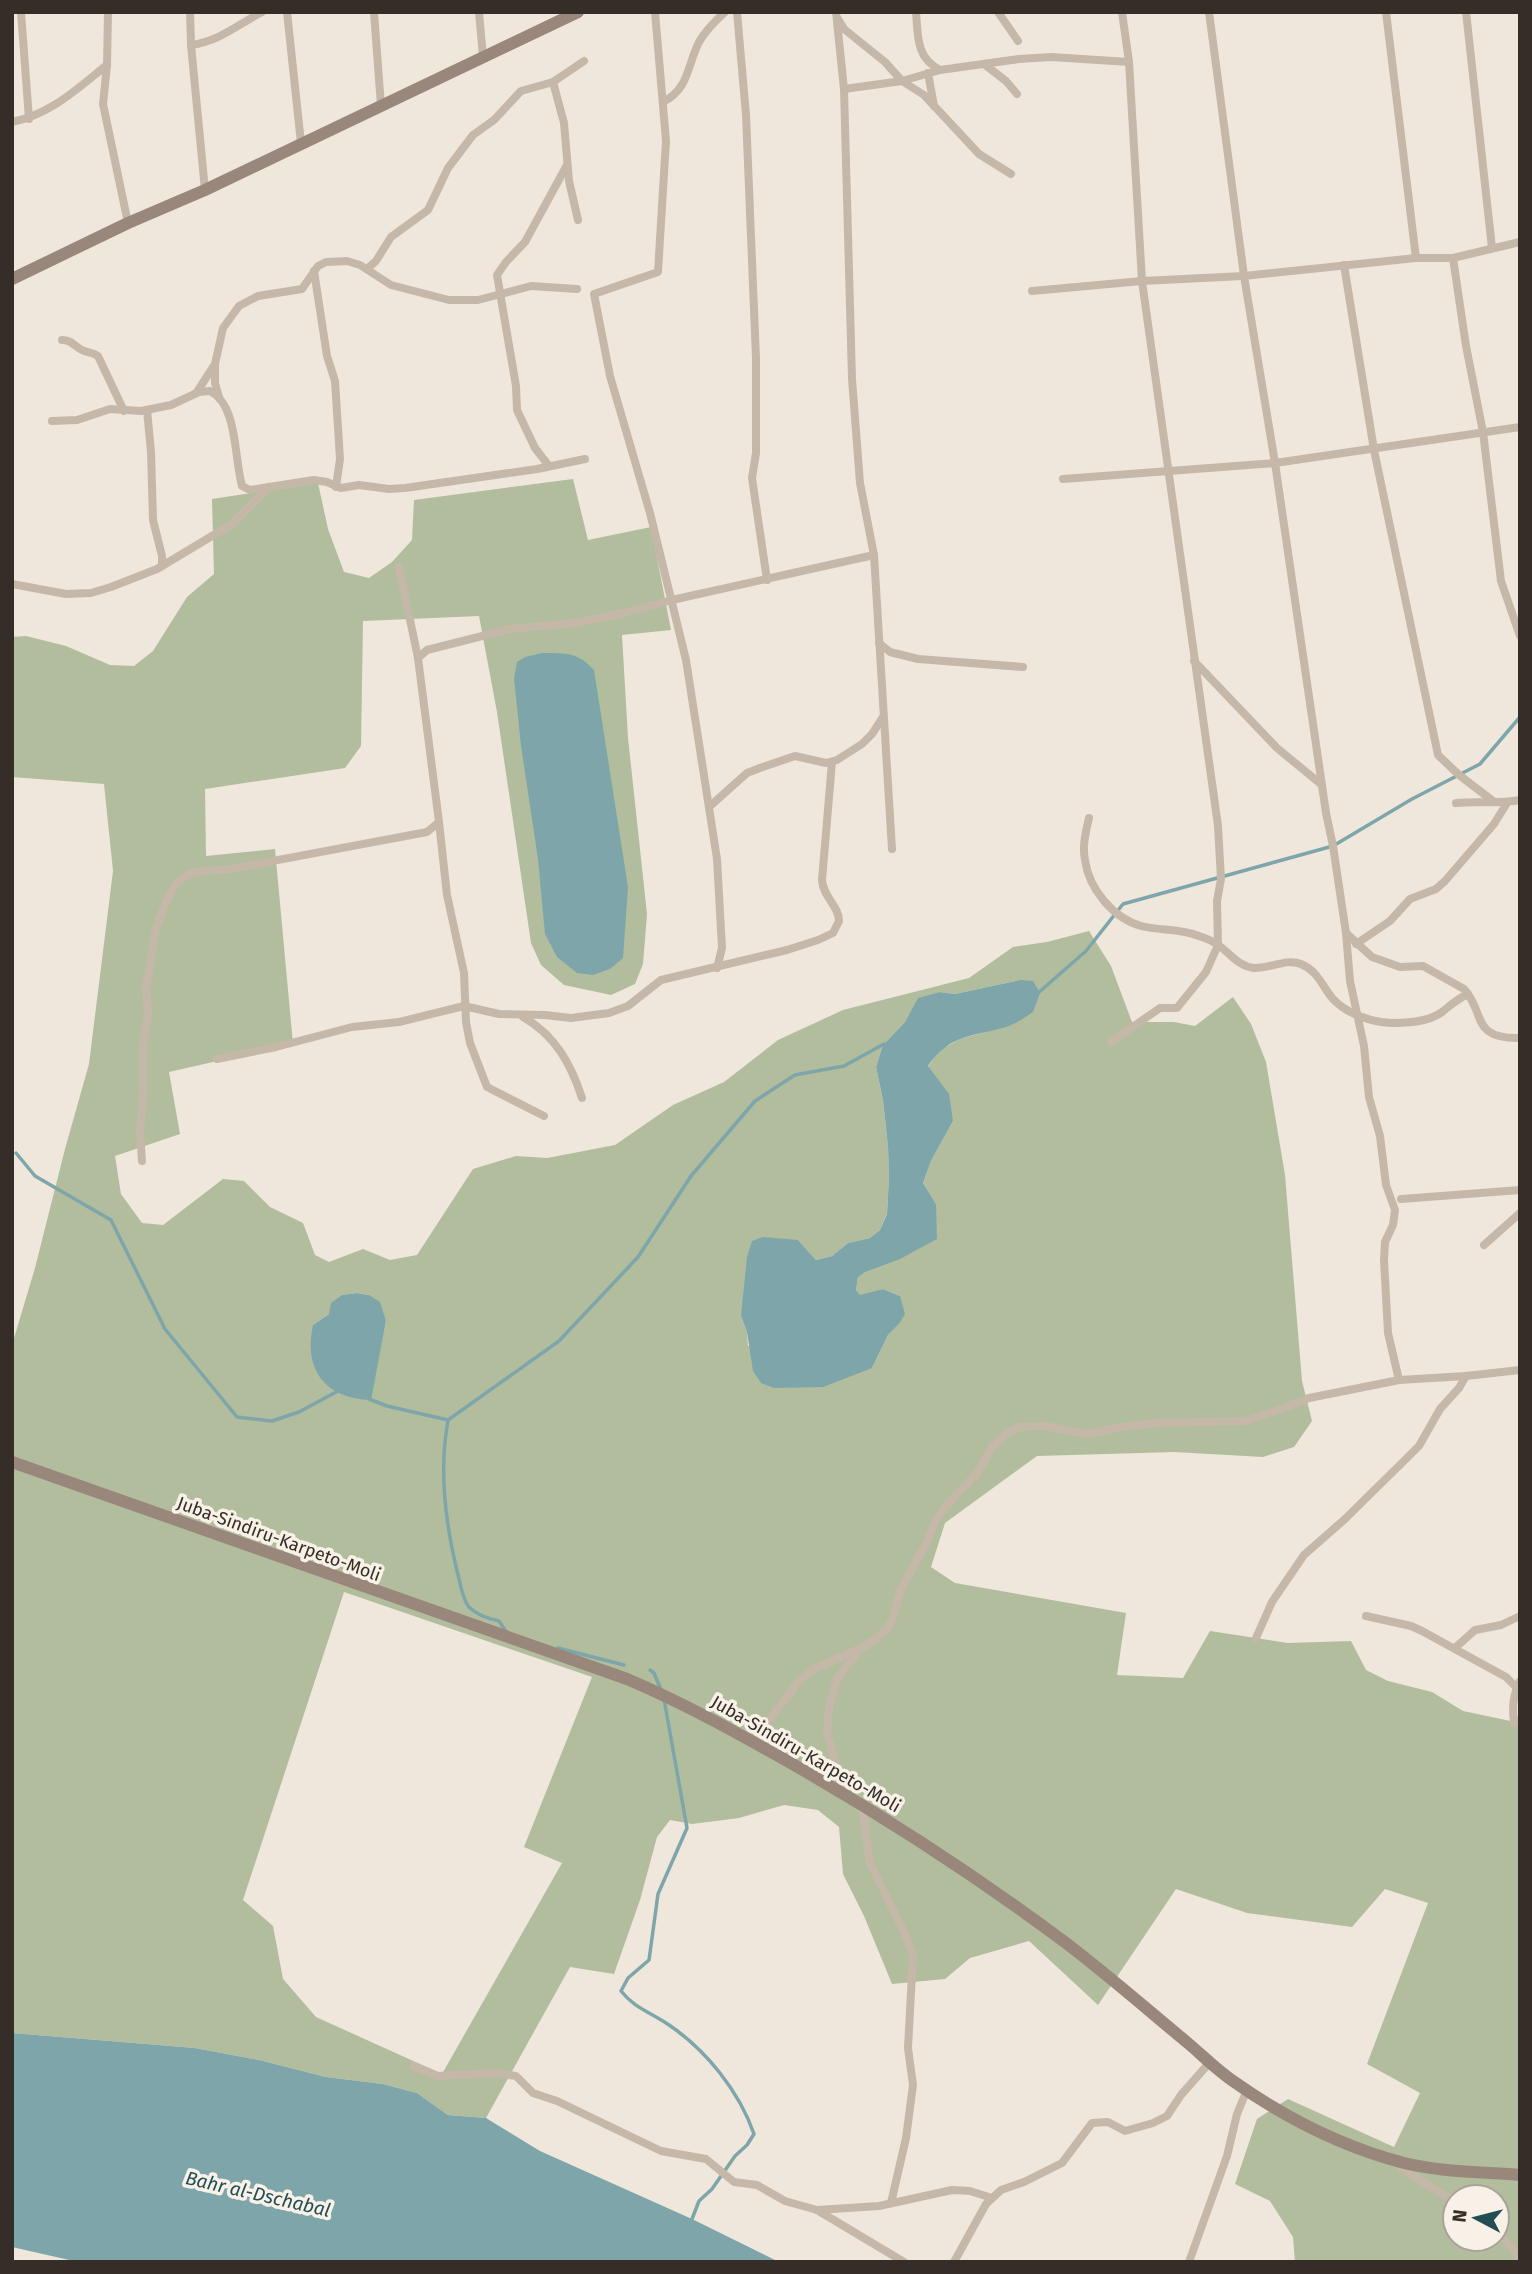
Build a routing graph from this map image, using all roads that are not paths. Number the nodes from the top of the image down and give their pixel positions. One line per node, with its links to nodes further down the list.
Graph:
1 (21, 12): 35 (street)
2 (108, 12): 25 (street)
3 (190, 12): 20 (street)
4 (262, 12): 20 (street)
5 (287, 12): 37 (street)
6 (374, 12): 33 (street)
7 (479, 12): 21 (street)
8 (578, 12): 21 (main road)
9 (655, 12): 32 (street)
10 (725, 12): 32 (street)
11 (737, 12): 76 (street)
12 (916, 12): 26 (street)
13 (998, 12): 19 (street)
14 (1122, 12): 23 (street)
15 (1209, 12): 50 (street)
16 (1386, 12): 46 (street)
17 (1466, 12): 44 (street)
18 (837, 15): 28 (street); 30 (street)
19 (1018, 41)
20 (191, 45): 40 (street)
21 (484, 57): 33 (main road)
22 (584, 61): 29 (street)
23 (1129, 62): 24 (street); 52 (street)
24 (984, 64): 26 (street); 31 (street)
25 (107, 65): 35 (street); 42 (street)
26 (940, 70): 27 (street)
27 (928, 73): 28 (street); 34 (street)
28 (902, 81): 30 (street); 34 (street)
29 (553, 82): 38 (street); 48 (street)
30 (844, 89): 73 (street)
31 (1017, 94)
32 (663, 102): 78 (street)
33 (381, 106): 37 (main road)
34 (934, 106): 39 (street)
35 (29, 119): 36 (street)
36 (12, 122)
37 (302, 143): 40 (main road)
38 (567, 165): 41 (street); 55 (street)
39 (1011, 174)
40 (205, 190): 42 (main road)
41 (579, 220)
42 (128, 223): 51 (main road)
43 (1520, 242): 44 (street)
44 (1492, 248): 45 (street)
45 (1453, 257): 46 (street); 64 (street)
46 (1416, 258): 47 (street)
47 (1345, 265): 50 (street); 65 (street)
48 (367, 269): 49 (street); 55 (street)
49 (314, 271): 57 (street); 71 (street)
50 (1244, 276): 52 (street); 67 (street)
51 (12, 279)
52 (1142, 281): 54 (street); 69 (street)
53 (577, 289): 55 (street)
54 (1032, 291)
55 (500, 294): 68 (street)
56 (62, 340): 61 (street)
57 (215, 364): 58 (street); 59 (street)
58 (195, 394): 59 (street); 60 (street)
59 (219, 397): 72 (street)
60 (147, 410): 61 (street); 74 (street)
61 (124, 411): 62 (street)
62 (52, 421)
63 (1520, 428): 64 (street)
64 (1483, 432): 65 (street); 79 (street)
65 (1374, 450): 67 (street); 88 (street)
66 (585, 459): 68 (street)
67 (1275, 463): 69 (street); 86 (street)
68 (550, 466): 71 (street)
69 (1168, 471): 70 (street); 82 (street)
70 (1063, 479)
71 (336, 486): 72 (street)
72 (269, 487): 74 (street)
73 (874, 555): 76 (street); 80 (street)
74 (162, 566): 77 (street)
75 (399, 567): 81 (street)
76 (767, 580): 78 (street)
77 (12, 584)
78 (671, 600): 81 (street); 91 (street)
79 (1520, 636)
80 (879, 643): 83 (street); 84 (street)
81 (418, 658): 93 (street)
82 (1194, 661): 86 (street); 97 (street)
83 (1023, 667)
84 (883, 718): 85 (street); 94 (street)
85 (832, 762): 91 (street); 98 (street)
86 (1322, 785): 95 (street)
87 (1520, 800): 90 (street)
88 (1493, 801): 89 (street); 90 (street)
89 (1456, 803)
90 (1507, 803): 96 (street)
91 (709, 807): 98 (street)
92 (1088, 818): 97 (street)
93 (439, 822): 100 (street); 108 (street)
94 (892, 849)
95 (1346, 933): 96 (street); 102 (street)
96 (1356, 944): 99 (street)
97 (1218, 945): 102 (street); 104 (street)
98 (716, 968): 101 (street)
99 (1468, 994): 102 (street); 103 (street)
100 (464, 1006): 101 (street); 105 (street); 107 (street)
101 (520, 1015): 106 (street)
102 (1356, 1015): 115 (street)
103 (1520, 1038)
104 (1111, 1042)
105 (217, 1059)
106 (582, 1098)
107 (544, 1116)
108 (142, 1161)
109 (1520, 1190): 110 (street)
110 (1401, 1199)
111 (1520, 1213): 112 (street)
112 (1484, 1245)
113 (1520, 1370): 114 (street)
114 (1466, 1376): 115 (street); 119 (street)
115 (1399, 1380): 121 (street)
116 (12, 1462): 124 (main road, Juba-Sindiru-Karpeto-Moli)
117 (1366, 1616): 120 (street)
118 (1520, 1616): 120 (street)
119 (1256, 1638)
120 (1455, 1648): 122 (street)
121 (860, 1649): 124 (street); 125 (street)
122 (1518, 1684): 123 (street)
123 (1520, 1719)
124 (752, 1742): 125 (main road, Juba-Sindiru-Karpeto-Moli)
125 (845, 1794): 126 (main road, Juba-Sindiru-Karpeto-Moli)
126 (862, 1806): 127 (main road, Juba-Sindiru-Karpeto-Moli); 134 (street)
127 (1210, 2062): 129 (main road, Juba-Sindiru-Karpeto-Moli); 133 (street)
128 (414, 2067): 135 (street)
129 (1247, 2090): 131 (main road, Juba-Sindiru-Karpeto-Moli); 138 (street)
130 (1401, 2168): 132 (street)
131 (1520, 2175)
132 (1441, 2193)
133 (992, 2198): 134 (street); 137 (street)
134 (891, 2203): 135 (street)
135 (817, 2210): 136 (street)
136 (904, 2262)
137 (954, 2262)
138 (1189, 2262)

